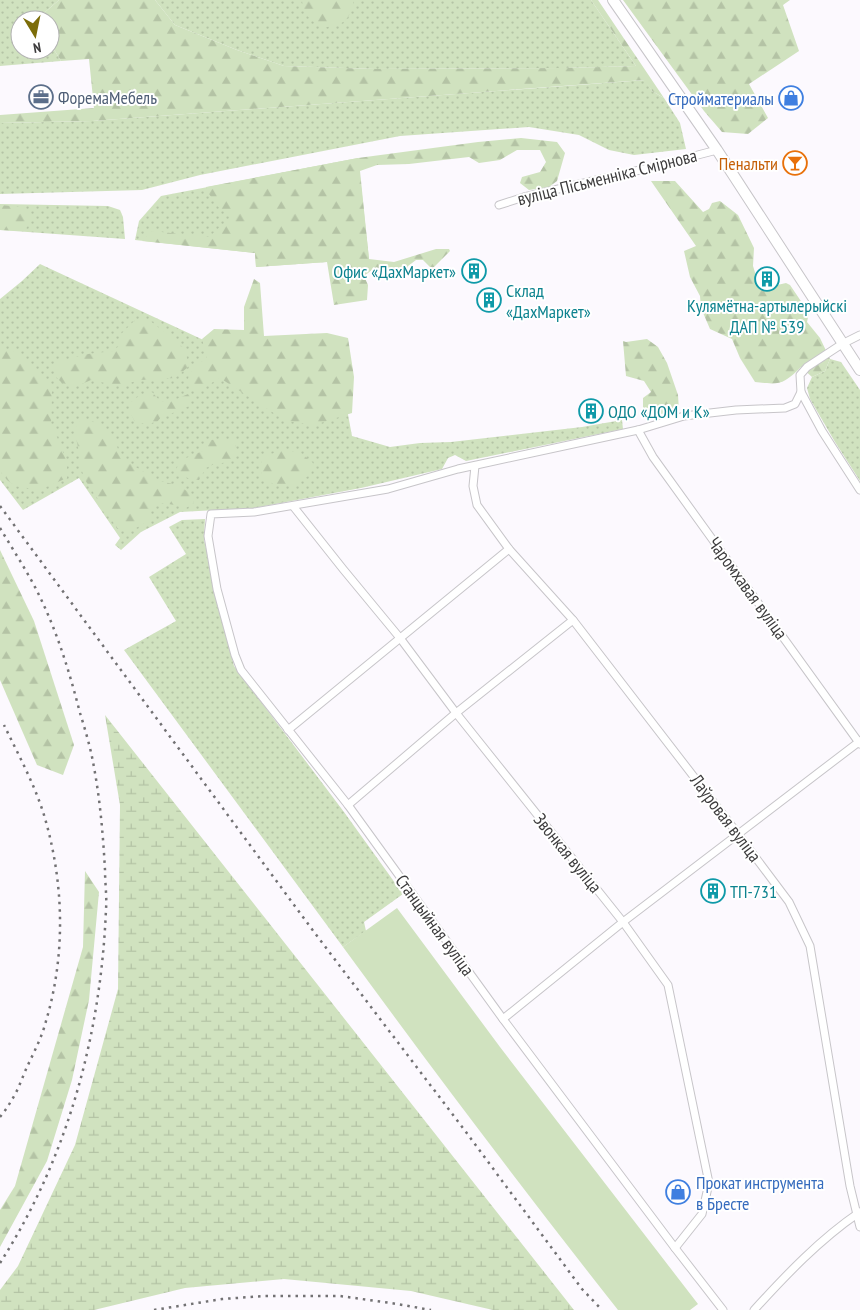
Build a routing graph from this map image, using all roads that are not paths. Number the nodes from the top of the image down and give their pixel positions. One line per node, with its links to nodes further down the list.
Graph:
1 (613, 0): 2 (main road, вуліца Пісьменніка Смірнова)
2 (717, 150): 3 (street, вуліца Пісьменніка Смірнова); 5 (main road, вуліца Пісьменніка Смірнова)
3 (498, 205)
4 (860, 335): 5 (street)
5 (842, 344): 6 (main road, вуліца Пісьменніка Смірнова); 7 (street)
6 (860, 370)
7 (800, 392): 8 (street); 10 (street)
8 (638, 430): 9 (street); 17 (street, Чаромхавая вуліца)
9 (475, 466): 11 (street); 12 (street, Лаўровая вуліца)
10 (860, 490)
11 (293, 506): 14 (street, Звонкая вуліца); 16 (street, Станцыйная вуліца)
12 (509, 549): 13 (street, Лаўровая вуліца); 14 (street)
13 (573, 620): 15 (street); 19 (street, Лаўровая вуліца)
14 (400, 638): 15 (street, Звонкая вуліца); 16 (street)
15 (456, 714): 18 (street); 20 (street, Звонкая вуліца)
16 (288, 730): 18 (street, Станцыйная вуліца)
17 (860, 742): 19 (street)
18 (348, 805): 21 (street, Станцыйная вуліца)
19 (738, 834): 20 (street); 22 (street, Лаўровая вуліца)
20 (623, 922): 21 (street); 24 (street, Звонкая вуліца)
21 (502, 1019): 24 (street, Станцыйная вуліца)
22 (859, 1213): 23 (street, Лаўровая вуліца); 26 (street)
23 (860, 1227)
24 (675, 1248): 25 (street, Станцыйная вуліца)
25 (723, 1310)
26 (754, 1310)

